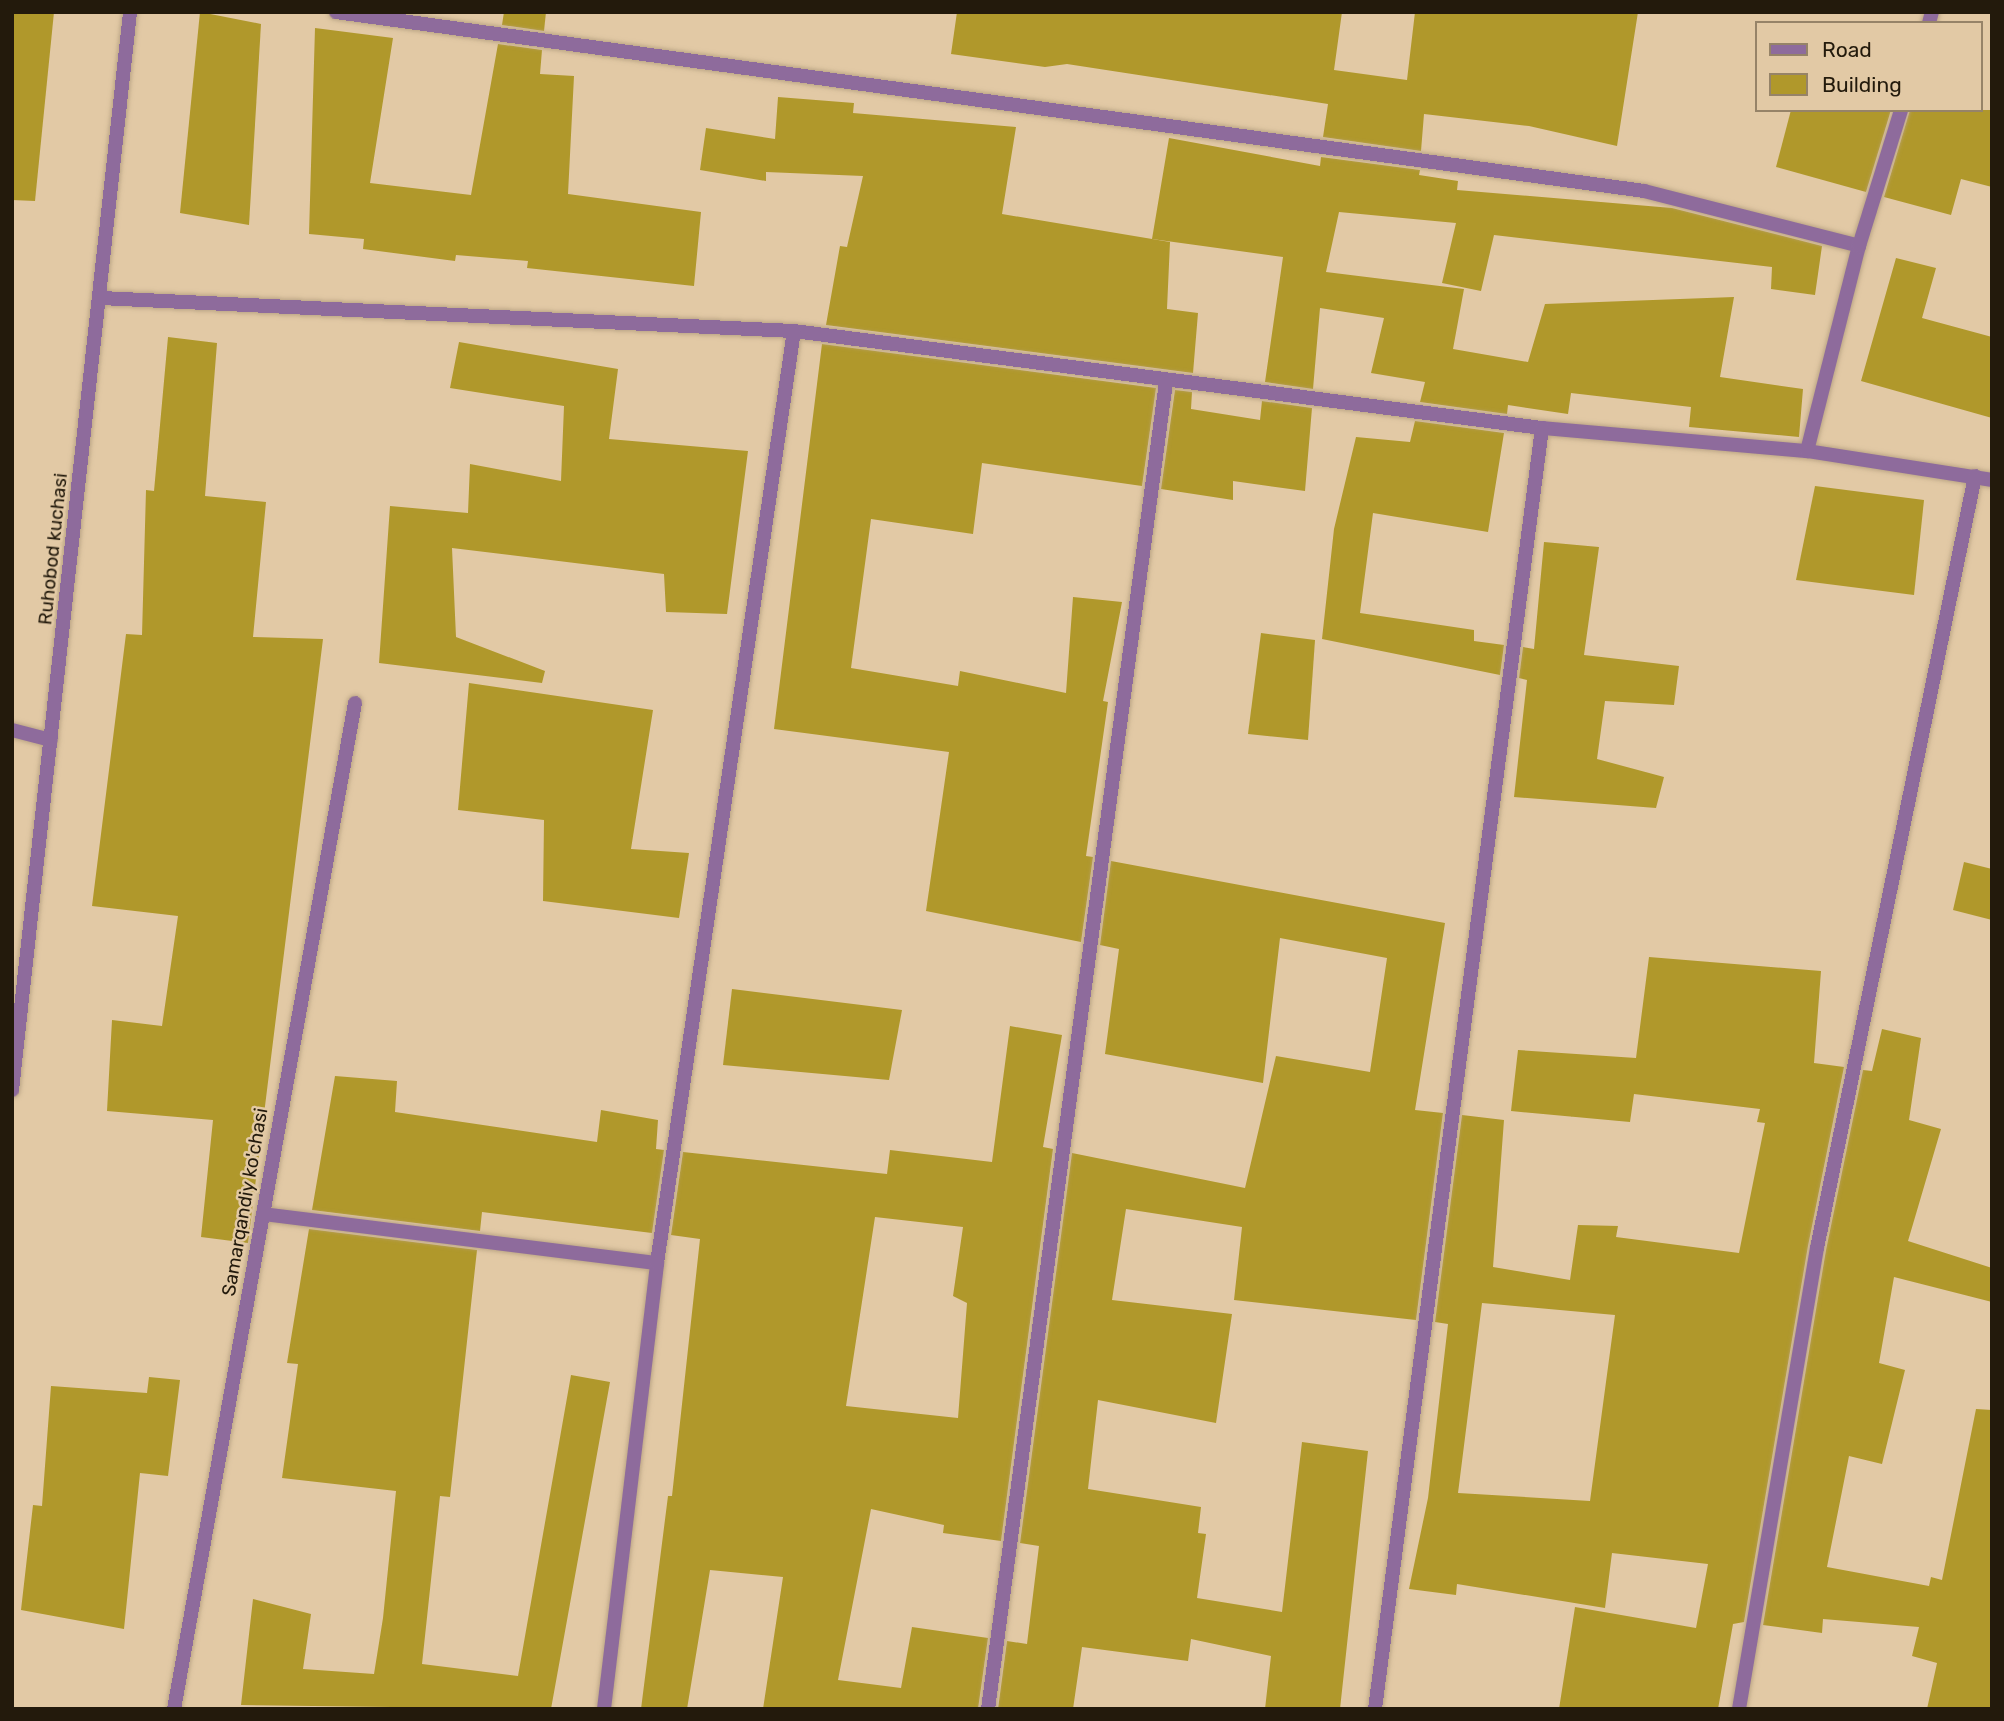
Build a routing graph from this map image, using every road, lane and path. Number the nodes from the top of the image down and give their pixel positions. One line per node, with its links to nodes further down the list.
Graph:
1 (130, 12): 5 (street, Ruhobod kuchasi)
2 (336, 12): 4 (street)
3 (1901, 112): 4 (street)
4 (1859, 246): 9 (street)
5 (101, 298): 6 (street); 14 (street, Ruhobod kuchasi)
6 (794, 331): 7 (street); 17 (street)
7 (1166, 382): 8 (street); 20 (street)
8 (1542, 428): 9 (street); 21 (street)
9 (1807, 451): 10 (street)
10 (1975, 476): 11 (street); 22 (street)
11 (1992, 480)
12 (355, 703): 16 (street, Samarqandiy ko'chasi)
13 (12, 730): 14 (street)
14 (51, 740): 15 (street, Ruhobod kuchasi)
15 (12, 1090)
16 (263, 1214): 17 (street); 18 (street, Samarqandiy ko'chasi)
17 (657, 1263): 19 (street)
18 (174, 1709)
19 (604, 1709)
20 (988, 1709)
21 (1375, 1709)
22 (1739, 1709)

